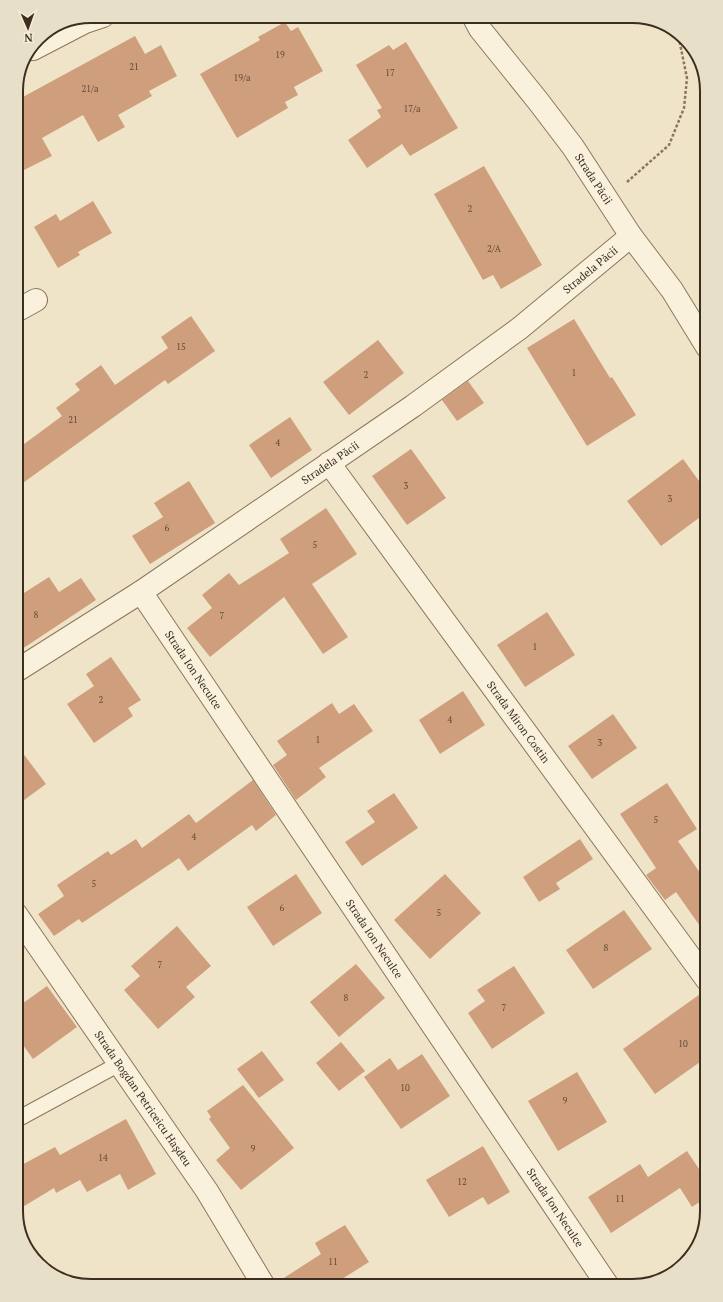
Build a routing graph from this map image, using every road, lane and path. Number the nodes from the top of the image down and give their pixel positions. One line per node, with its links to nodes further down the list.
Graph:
1 (477, 23): 5 (street, Strada Păcii)
2 (82, 24): 4 (street)
3 (680, 43): 5 (path)
4 (41, 45)
5 (612, 206): 6 (street, Strada Păcii)
6 (631, 236): 9 (street, Strada Păcii); 10 (street, Stradela Păcii)
7 (36, 300): 8 (street)
8 (23, 307)
9 (700, 335)
10 (329, 463): 11 (street, Stradela Păcii); 14 (street, Strada Miron Costin)
11 (141, 592): 12 (street, Stradela Păcii); 18 (street, Strada Ion Neculce)
12 (23, 667)
13 (23, 924): 15 (street, Strada Bogdan Petriceicu Hașdeu)
14 (700, 970)
15 (119, 1064): 16 (lane); 17 (street, Strada Bogdan Petriceicu Hașdeu)
16 (23, 1116)
17 (260, 1279)
18 (603, 1279)

